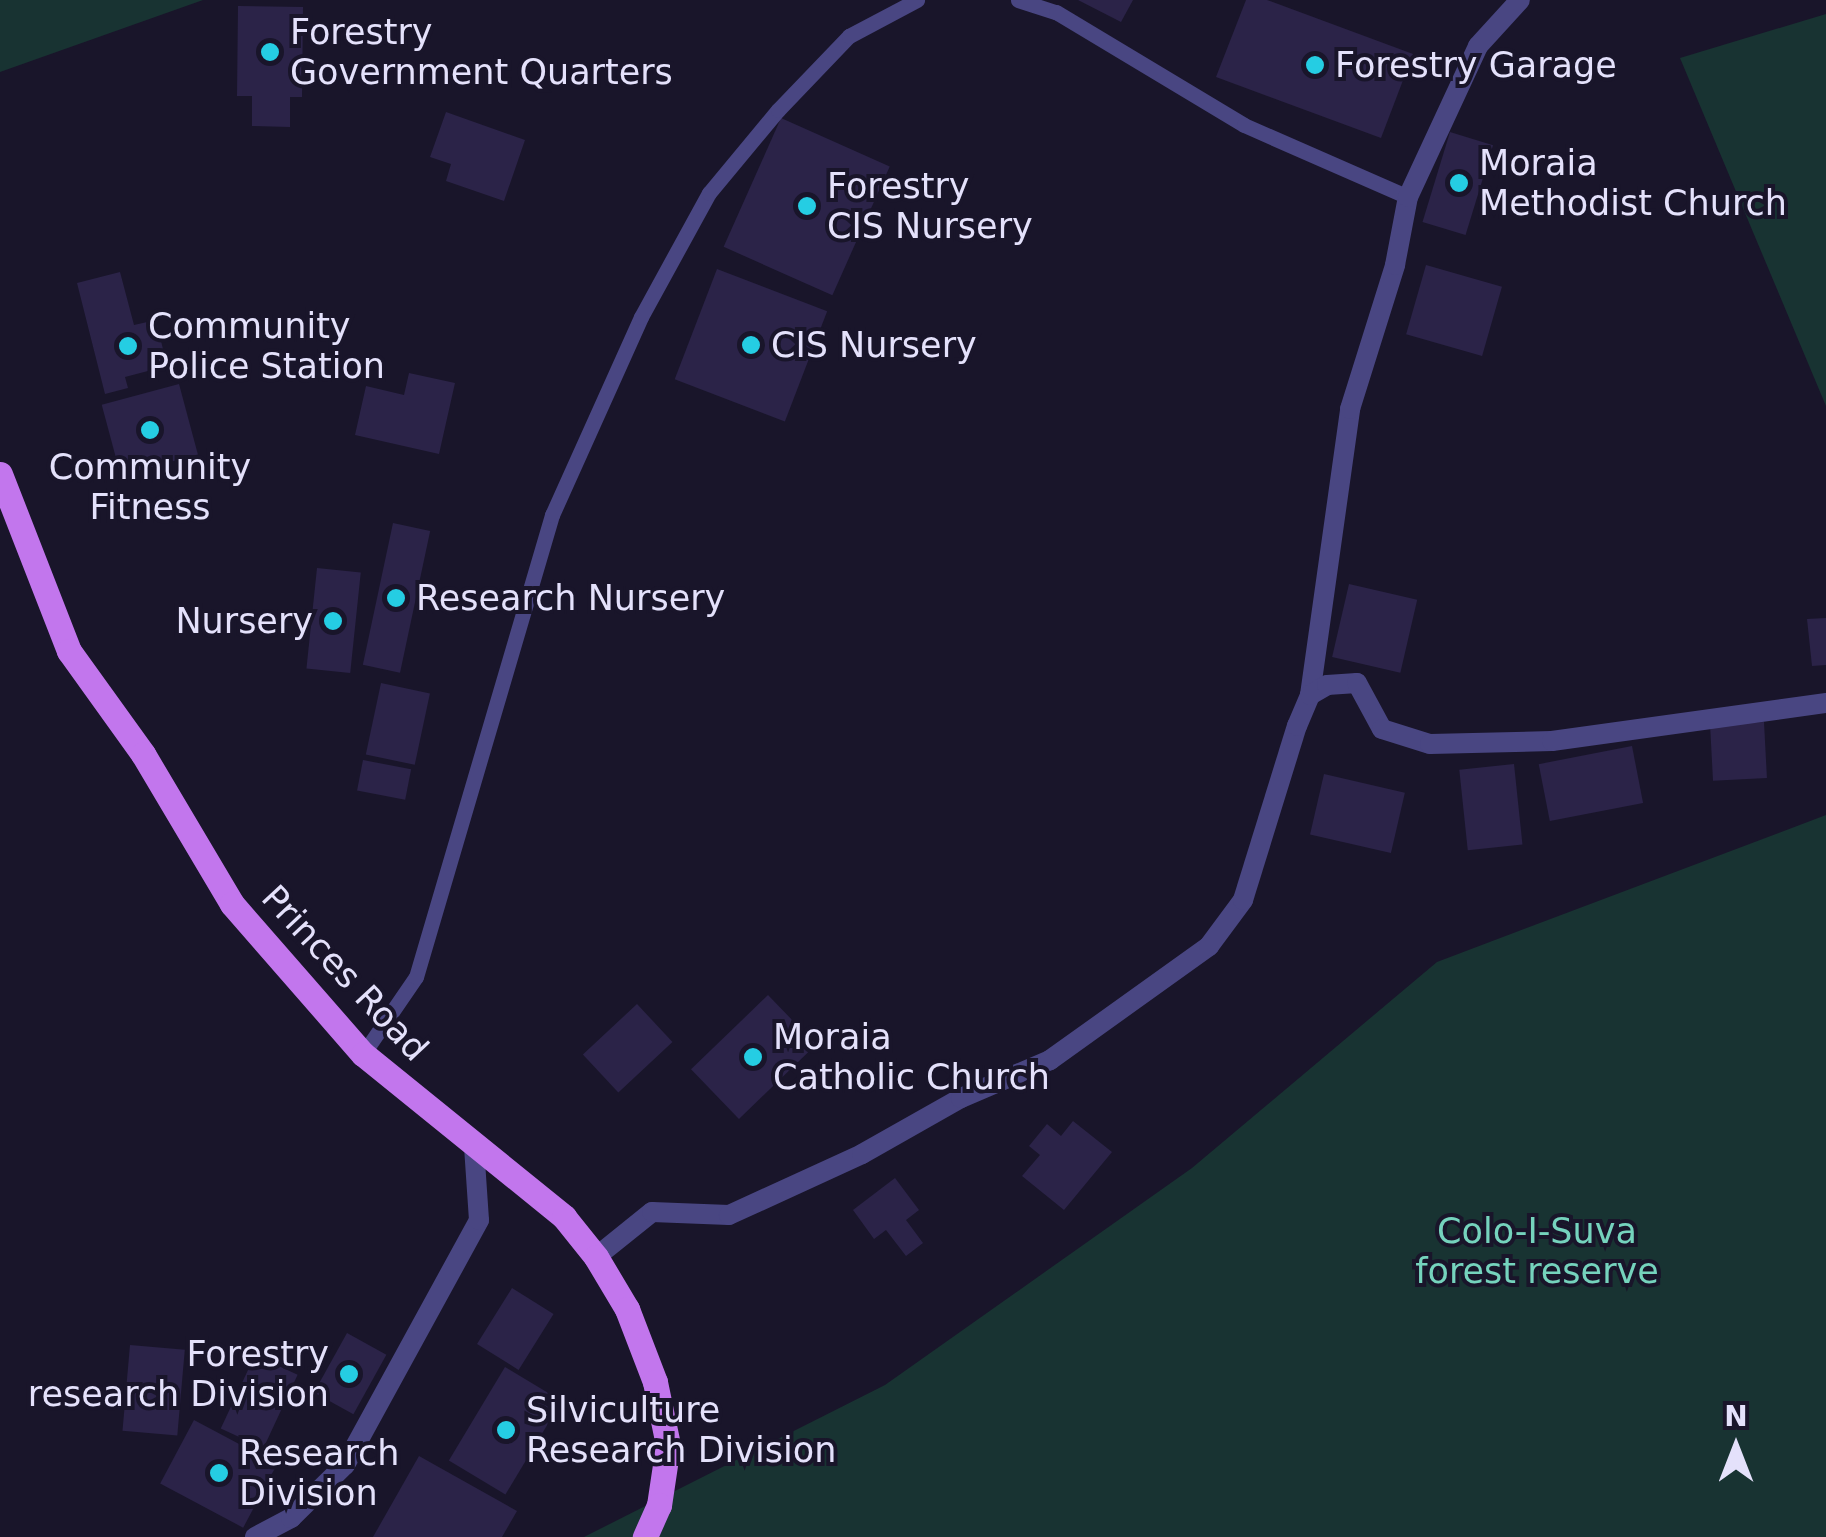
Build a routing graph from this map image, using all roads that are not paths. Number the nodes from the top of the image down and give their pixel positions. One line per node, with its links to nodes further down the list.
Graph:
1 (917, 0): 8 (lane)
2 (1018, 0): 4 (lane)
3 (1520, 0): 4 (street)
4 (1408, 197): 6 (street)
5 (0, 474): 8 (main road, Princes Road)
6 (1310, 696): 7 (street); 10 (street)
7 (1826, 703)
8 (363, 1054): 9 (main road, Princes Road)
9 (474, 1147): 10 (main road, Princes Road); 11 (street)
10 (596, 1257): 12 (main road, Princes Road)
11 (255, 1537)
12 (645, 1537)

